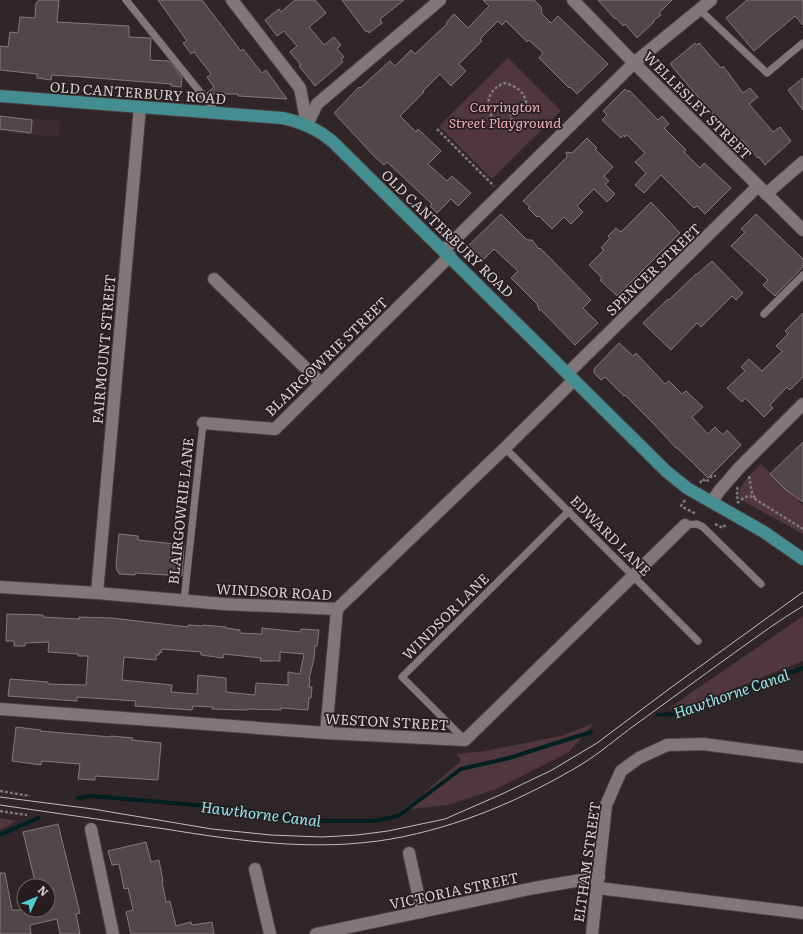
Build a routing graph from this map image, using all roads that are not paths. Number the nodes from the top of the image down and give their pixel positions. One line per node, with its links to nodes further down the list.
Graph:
1 (126, 0): 13 (lane)
2 (232, 0): 9 (street)
3 (440, 0): 11 (street)
4 (572, 0): 8 (street, WELLESLEY STREET)
5 (711, 0): 6 (street, BLAIRGOWRIE STREET)
6 (700, 10): 7 (lane); 8 (street, BLAIRGOWRIE STREET)
7 (803, 42)
8 (634, 63): 16 (street, WELLESLEY STREET); 18 (street, BLAIRGOWRIE STREET)
9 (300, 88): 11 (street); 14 (street)
10 (0, 96): 12 (main road, OLD CANTERBURY ROAD)
11 (317, 104): 14 (street)
12 (140, 107): 13 (main road, OLD CANTERBURY ROAD); 34 (street, FAIRMOUNT STREET)
13 (217, 112): 14 (main road, OLD CANTERBURY ROAD)
14 (307, 126): 18 (main road, OLD CANTERBURY ROAD)
15 (803, 162): 16 (street, SPENCER STREET)
16 (762, 190): 17 (street, WELLESLEY STREET); 22 (street, SPENCER STREET)
17 (803, 230)
18 (447, 253): 22 (main road, OLD CANTERBURY ROAD); 23 (street, BLAIRGOWRIE STREET)
19 (803, 275): 21 (lane)
20 (214, 279): 23 (street)
21 (764, 314)
22 (571, 376): 26 (street, WINDSOR ROAD); 27 (main road, OLD CANTERBURY ROAD)
23 (321, 383): 25 (street, BLAIRGOWRIE STREET)
24 (803, 404): 27 (street)
25 (203, 423): 35 (lane, BLAIRGOWRIE LANE)
26 (505, 448): 28 (lane, EDWARD LANE); 36 (street, WINDSOR ROAD)
27 (712, 502): 30 (main road, OLD CANTERBURY ROAD)
28 (569, 511): 31 (lane, EDWARD LANE); 40 (lane, WINDSOR LANE)
29 (685, 525): 31 (street, WESTON STREET); 32 (lane)
30 (803, 559)
31 (633, 576): 37 (lane, EDWARD LANE); 40 (street, WESTON STREET)
32 (761, 584)
33 (0, 587): 34 (street, WINDSOR ROAD)
34 (97, 593): 35 (street, WINDSOR ROAD)
35 (184, 600): 36 (street, WINDSOR ROAD)
36 (337, 609): 39 (street)
37 (698, 641)
38 (0, 709): 39 (street, WESTON STREET)
39 (326, 733): 40 (street, WESTON STREET)
40 (465, 740)
41 (803, 757): 45 (street, ELTHAM STREET)
42 (91, 829): 48 (street)
43 (409, 853): 46 (street)
44 (255, 869): 49 (street)
45 (598, 882): 46 (street, VICTORIA STREET); 47 (street, VICTORIA STREET); 51 (street, ELTHAM STREET)
46 (422, 912): 50 (street, VICTORIA STREET)
47 (803, 914)
48 (113, 934)
49 (270, 934)
50 (316, 934)
51 (592, 934)

